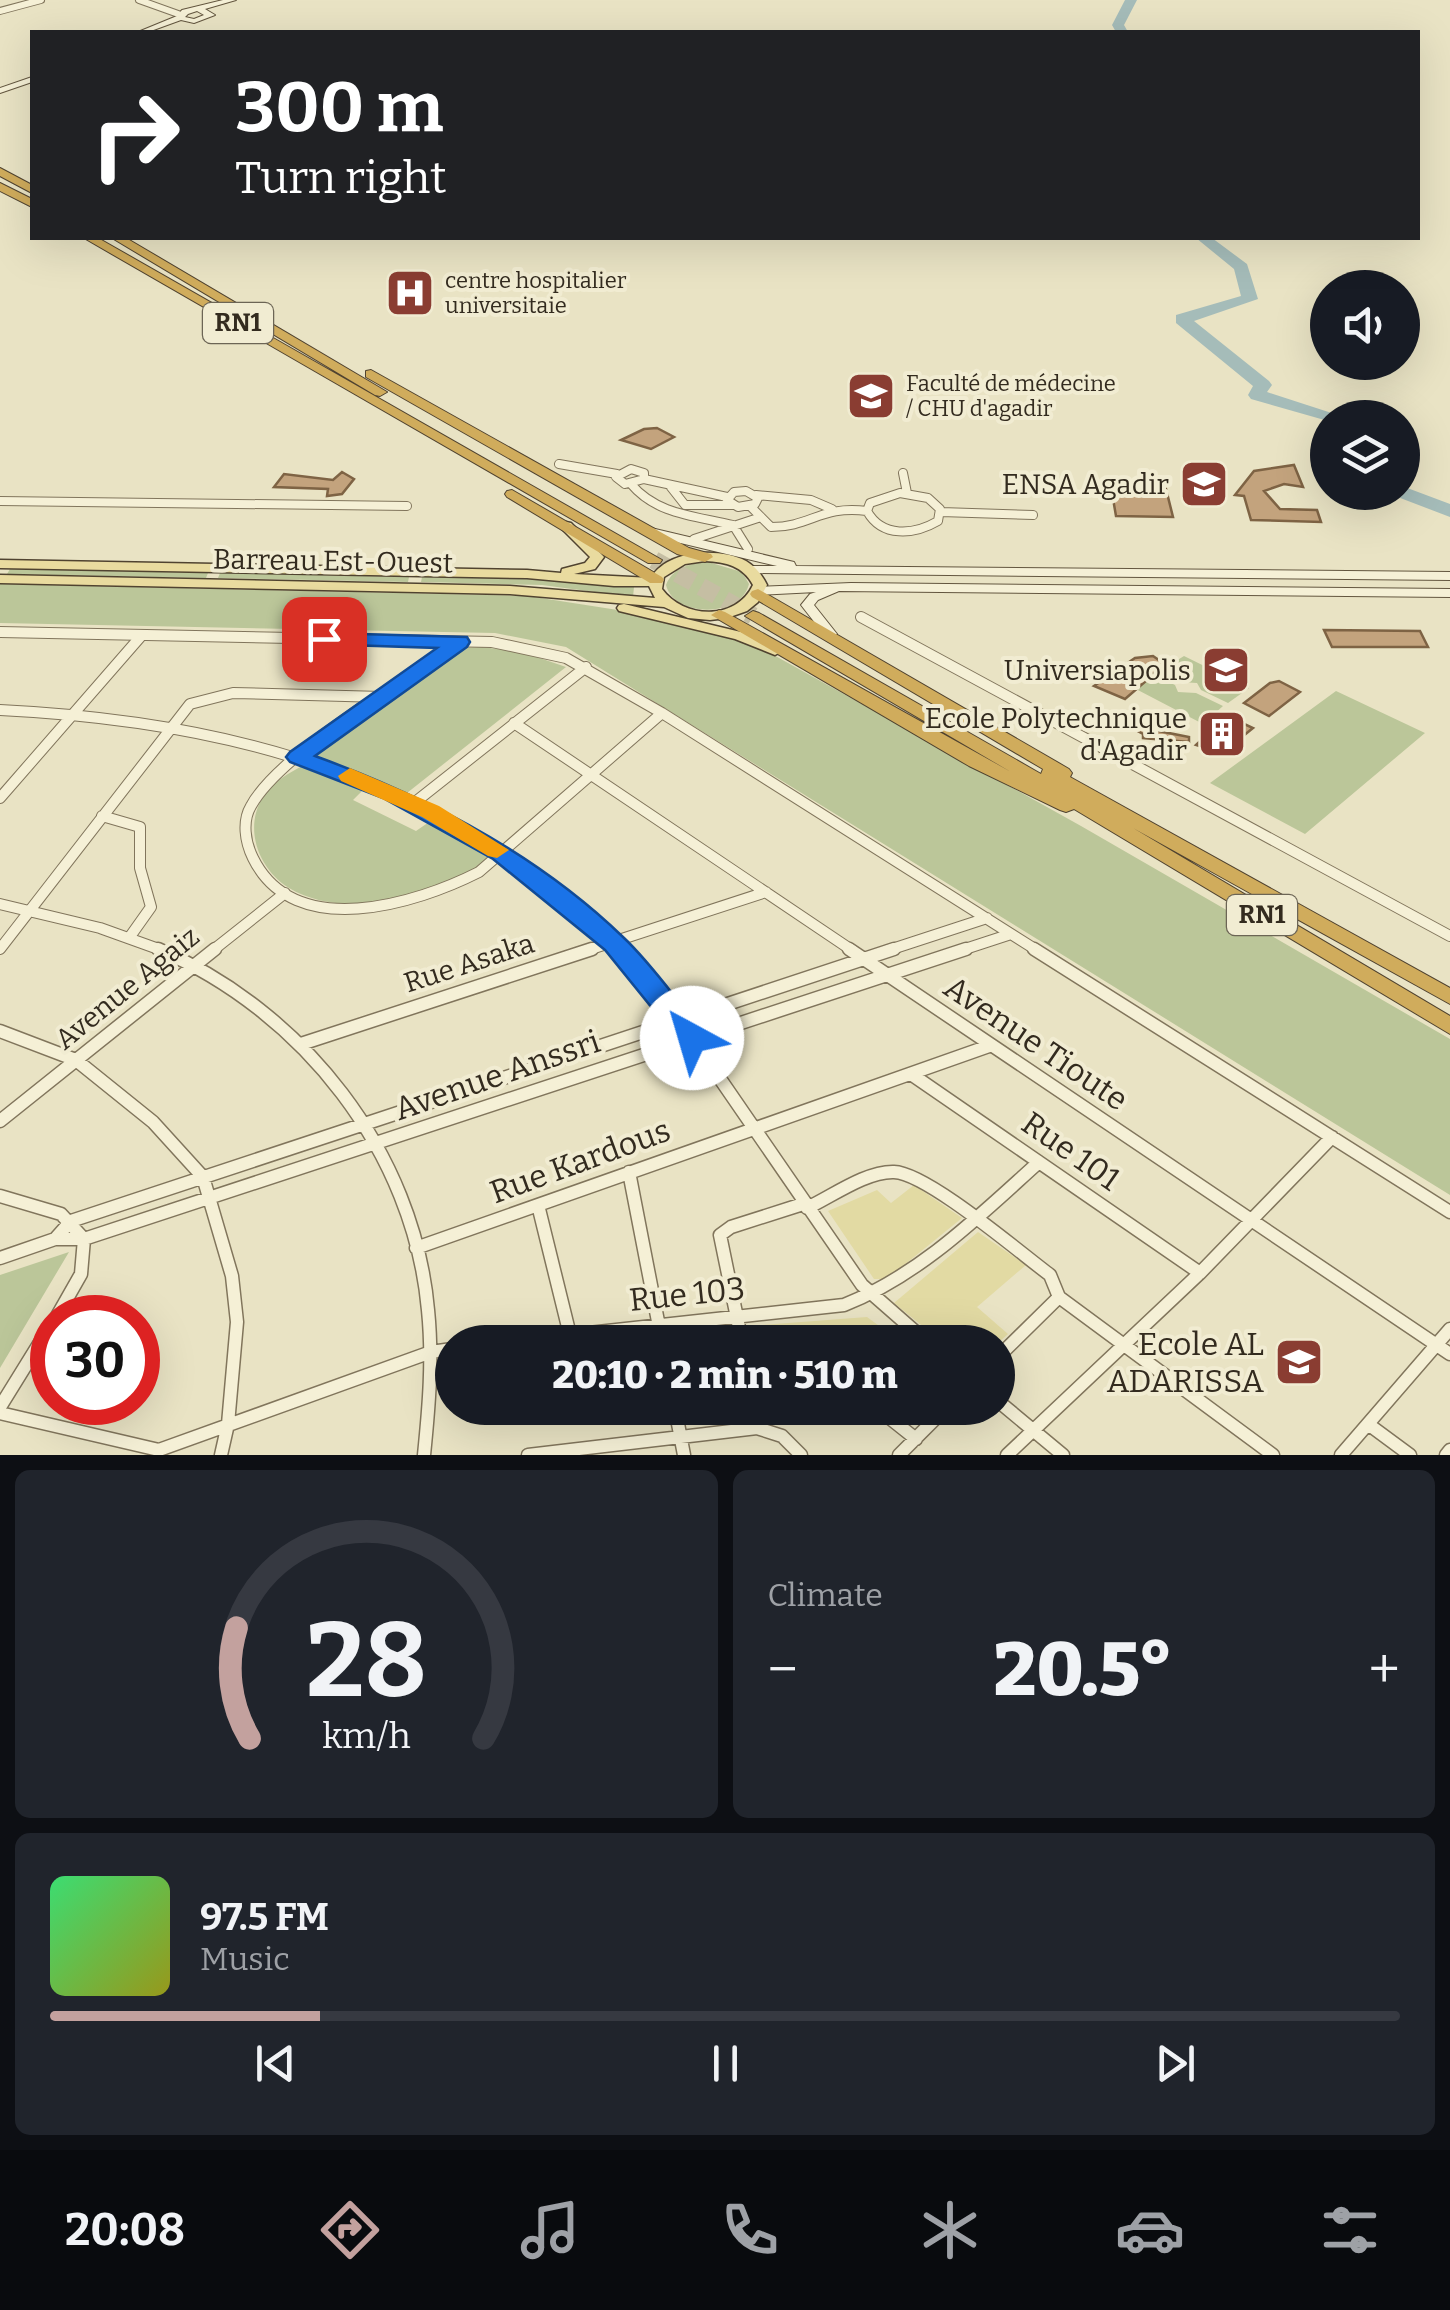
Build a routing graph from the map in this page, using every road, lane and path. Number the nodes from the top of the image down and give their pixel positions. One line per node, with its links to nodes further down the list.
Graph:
1 (29, 0): 7 (street)
2 (41, 0): 7 (street)
3 (139, 0): 10 (street)
4 (156, 0): 8 (street)
5 (232, 0): 8 (main road)
6 (245, 0): 9 (main road)
7 (0, 9)
8 (197, 10): 9 (main road); 10 (main road)
9 (211, 14): 11 (main road)
10 (180, 16): 11 (main road); 12 (main road)
11 (190, 21): 13 (main road)
12 (147, 30)
13 (164, 30)
14 (30, 78): 15 (main road)
15 (0, 88)
16 (0, 171): 18 (highway)
17 (0, 186): 19 (highway)
18 (30, 189)
19 (30, 203)
20 (93, 240): 23 (highway, RN1)
21 (121, 240): 22 (highway, RN1)
22 (306, 346): 23 (highway, RN1); 43 (highway)
23 (386, 408): 42 (highway)
24 (558, 464): 25 (street)
25 (617, 474): 27 (street); 28 (street)
26 (903, 474): 30 (street)
27 (644, 479): 28 (street); 29 (street)
28 (630, 484): 41 (street)
29 (670, 486): 33 (street); 33 (street)
30 (907, 493): 37 (street); 38 (street)
31 (756, 494): 33 (street); 35 (street); 36 (street)
32 (0, 501): 34 (street)
33 (730, 501): 35 (street)
34 (407, 506)
35 (750, 506): 40 (street)
36 (832, 509): 37 (street); 40 (street)
37 (867, 511): 38 (street)
38 (941, 512): 39 (street)
39 (1033, 515)
40 (761, 517): 41 (street)
41 (733, 524): 44 (street); 45 (street)
42 (566, 526): 50 (main road); 53 (highway)
43 (647, 530): 46 (highway); 49 (main road)
44 (694, 539)
45 (748, 548)
46 (705, 557): 48 (main road); 53 (main road)
47 (0, 564): 50 (main road, Barreau Est-Ouest)
48 (750, 569): 49 (main road); 58 (main road)
49 (846, 570): 51 (main road)
50 (527, 574): 53 (main road, Barreau Est-Ouest)
51 (1450, 576)
52 (0, 579): 55 (main road, Barreau Est-Ouest)
53 (656, 581): 57 (main road)
54 (852, 587): 56 (main road); 58 (main road); 62 (main road)
55 (557, 593): 57 (main road, Barreau Est-Ouest); 65 (main road)
56 (1450, 593)
57 (664, 603): 59 (main road, Barreau Est-Ouest)
58 (759, 603): 59 (main road); 62 (highway); 76 (highway, RN1); 77 (highway, RN1)
59 (719, 615): 65 (highway)
60 (862, 617): 87 (street)
61 (0, 632): 63 (street)
62 (831, 634): 76 (highway)
63 (142, 635): 64 (street); 69 (street)
64 (460, 642): 66 (street); 67 (street)
65 (798, 661): 77 (highway)
66 (586, 667): 70 (street); 71 (street)
67 (383, 697): 72 (street); 73 (street)
68 (0, 710): 69 (street)
69 (75, 710): 72 (street); 75 (street)
70 (662, 713): 74 (street); 85 (street)
71 (514, 722): 74 (street, Avenue Tioute); 78 (street)
72 (171, 726): 73 (street); 79 (street)
73 (298, 757): 78 (street); 82 (street)
74 (592, 774): 80 (street); 81 (street, Avenue Tioute)
75 (0, 798)
76 (1098, 801): 94 (highway, RN1)
77 (1076, 802): 96 (highway, RN1)
78 (414, 804): 80 (street)
79 (102, 816): 84 (street); 88 (street)
80 (501, 853): 82 (street); 89 (street)
81 (766, 892): 89 (street, Rue Asaka); 91 (street, Avenue Tioute)
82 (285, 893): 92 (street, Avenue Agaiz)
83 (0, 904): 84 (street)
84 (30, 910): 88 (street); 90 (street)
85 (987, 918): 86 (street); 91 (street, Avenue Anssri)
86 (1011, 934): 93 (street, Avenue Anssri); 106 (street)
87 (1450, 936)
88 (128, 938): 92 (street)
89 (614, 943): 95 (street); 99 (street, Rue Asaka)
90 (0, 949)
91 (866, 960): 93 (street, Avenue Tioute); 95 (street, Avenue Anssri)
92 (194, 966): 99 (street); 101 (street, Avenue Agaiz)
93 (886, 973): 98 (street, Avenue Anssri); 100 (street, Avenue Tioute)
94 (1450, 997)
95 (679, 1021): 98 (street); 104 (street, Avenue Anssri)
96 (1450, 1026)
97 (0, 1031): 101 (street)
98 (692, 1038): 105 (street); 107 (street, Avenue Anssri)
99 (301, 1044): 104 (street)
100 (989, 1046): 102 (street, Rue Kardous); 118 (street, Avenue Tioute)
101 (76, 1060): 103 (street, Avenue Agaiz); 110 (street)
102 (910, 1074): 105 (street, Rue Kardous); 108 (street, Rue 101)
103 (0, 1122)
104 (365, 1124): 107 (street); 110 (street, Avenue Anssri)
105 (754, 1129): 109 (street, Rue Kardous); 114 (street)
106 (1332, 1137): 115 (street); 118 (street)
107 (379, 1143): 112 (street, Avenue Anssri); 121 (street)
108 (1039, 1162): 116 (street); 123 (street, Rue 101)
109 (629, 1172): 113 (street, Rue Kardous); 129 (street)
110 (203, 1177): 112 (street); 117 (street, Avenue Anssri)
111 (0, 1196): 117 (street)
112 (210, 1197): 119 (street, Avenue Anssri); 142 (street)
113 (538, 1205): 121 (street, Rue Kardous); 128 (street)
114 (805, 1206): 116 (street); 125 (street); 127 (street)
115 (1450, 1212)
116 (976, 1217): 125 (street); 126 (street)
117 (71, 1221): 119 (street); 120 (street)
118 (1252, 1221): 123 (street); 134 (street, Avenue Tioute)
119 (84, 1239): 120 (street, Avenue Anssri); 124 (street)
120 (55, 1240): 122 (street, Avenue Anssri)
121 (416, 1248): 137 (street)
122 (0, 1258)
123 (1200, 1273): 135 (street)
124 (69, 1295)
125 (872, 1297): 127 (street, Rue 103); 131 (street)
126 (1059, 1298): 133 (street); 135 (street)
127 (738, 1316): 129 (street, Rue 103); 130 (street)
128 (568, 1325)
129 (658, 1325)
130 (739, 1325)
131 (906, 1325)
132 (1450, 1329): 134 (street)
133 (1015, 1341)
134 (1436, 1345): 138 (street, Avenue Tioute); 143 (street)
135 (1120, 1346): 149 (street); 160 (street)
136 (435, 1351): 137 (street)
137 (431, 1352): 142 (street); 153 (street)
138 (1450, 1354)
139 (30, 1360): 140 (street)
140 (0, 1410): 142 (street)
141 (1015, 1416): 149 (street)
142 (228, 1424): 152 (street)
143 (1368, 1424): 161 (street); 162 (street)
144 (678, 1425): 150 (street)
145 (757, 1425): 148 (street)
146 (898, 1425): 151 (street)
147 (930, 1425): 151 (street)
148 (758, 1428): 150 (street); 156 (street)
149 (1032, 1430): 158 (street); 159 (street)
150 (681, 1438): 154 (street); 155 (street)
151 (916, 1440): 157 (street)
152 (221, 1455)
153 (424, 1455)
154 (528, 1455)
155 (684, 1455)
156 (801, 1455)
157 (899, 1455)
158 (1007, 1455)
159 (1063, 1455)
160 (1273, 1455)
161 (1341, 1455)
162 (1410, 1455)

